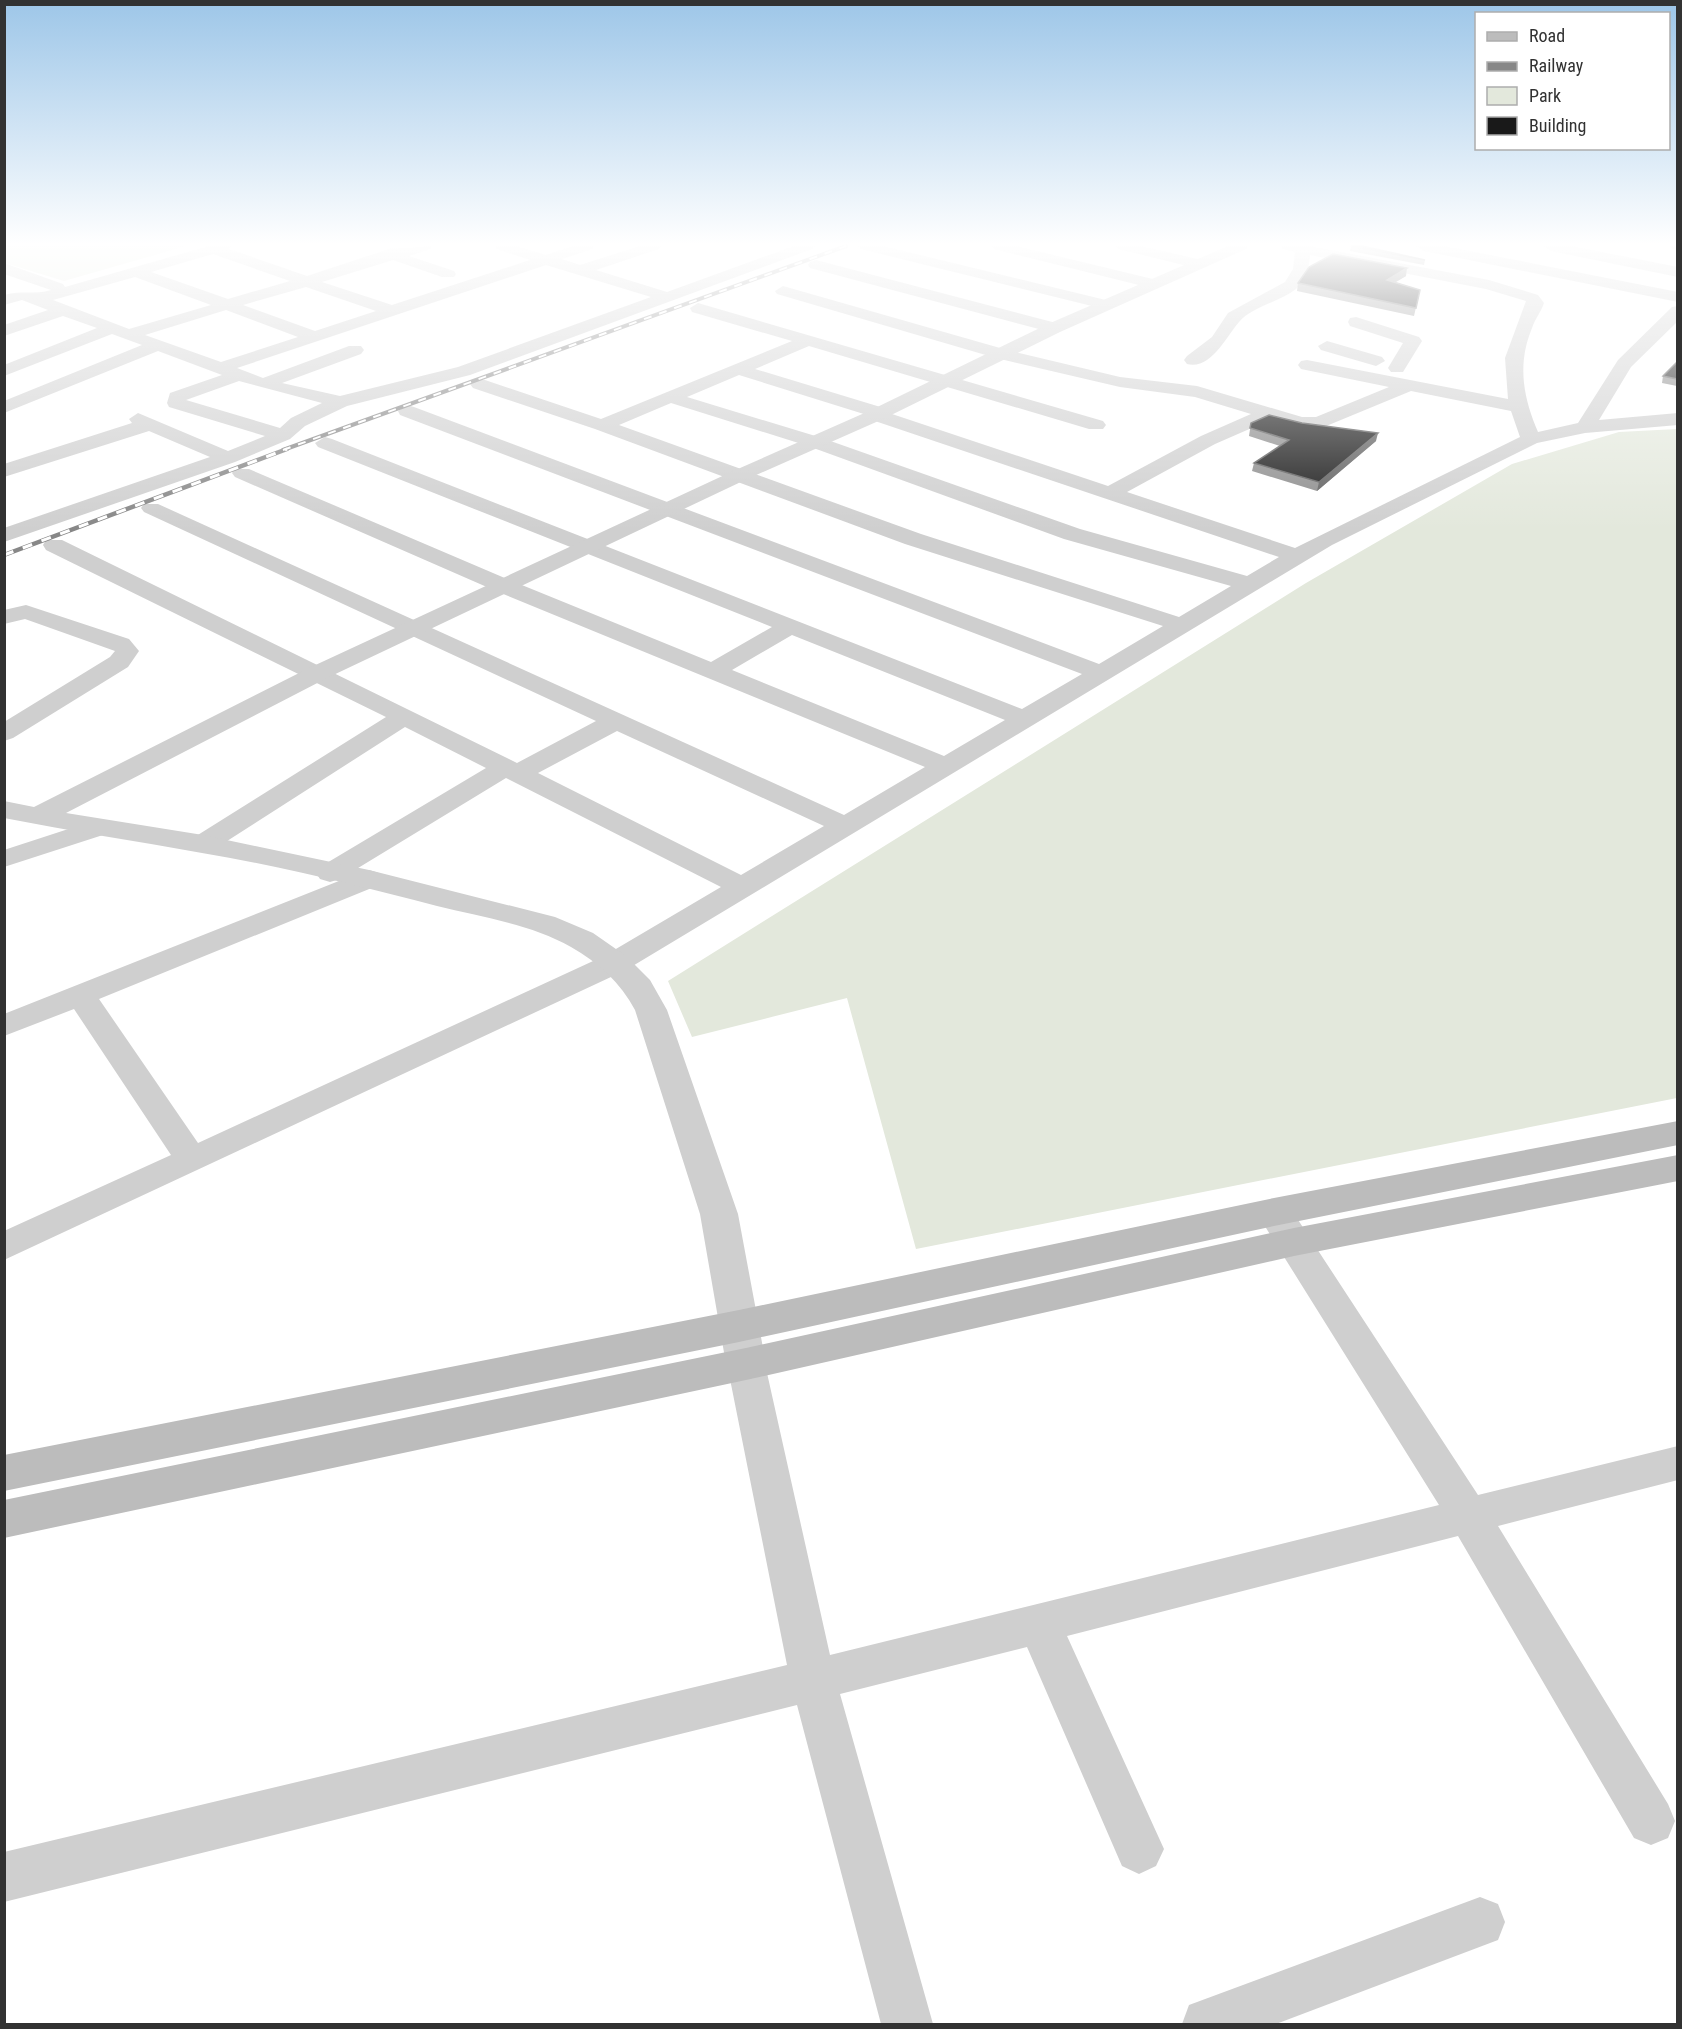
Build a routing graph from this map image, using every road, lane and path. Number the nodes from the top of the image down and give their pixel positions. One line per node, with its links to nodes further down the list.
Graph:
1 (80, 341): 22 (street)
2 (146, 341): 13 (street)
3 (304, 341): 19 (street)
4 (547, 341): 30 (street)
5 (807, 341): 21 (street)
6 (811, 341): 24 (street)
7 (956, 341): 16 (street)
8 (1029, 341): 16 (street)
9 (1218, 341): 17 (street)
10 (1412, 341): 20 (street)
11 (1519, 341): 31 (street)
12 (1647, 341): 39 (street)
13 (157, 345): 19 (street); 32 (street)
14 (1327, 346): 20 (street)
15 (356, 350): 25 (street)
16 (1002, 354): 24 (street); 34 (street)
17 (1193, 360)
18 (1306, 365): 27 (street)
19 (221, 368): 23 (street)
20 (1397, 368): 28 (street)
21 (737, 369): 29 (street); 35 (street)
22 (4, 371)
23 (240, 375): 25 (street); 40 (street)
24 (949, 380): 35 (street); 38 (street)
25 (263, 384): 30 (street)
26 (479, 384): 37 (street)
27 (1407, 386): 28 (street); 34 (street)
28 (1432, 388): 31 (street)
29 (669, 397): 37 (street); 42 (street)
30 (340, 402): 40 (street)
31 (1518, 407): 41 (street)
32 (4, 408)
33 (407, 411): 49 (street)
34 (1267, 414): 47 (street)
35 (878, 415): 42 (street); 47 (street)
36 (1677, 419): 39 (street)
37 (602, 425): 46 (street)
38 (1096, 425)
39 (1585, 426): 41 (street)
40 (283, 435): 44 (street)
41 (1531, 439): 53 (street)
42 (815, 442): 46 (street); 54 (street)
43 (325, 443): 52 (street)
44 (235, 466): 45 (street); 50 (street); 55 (street)
45 (4, 471)
46 (738, 476): 49 (street); 57 (street)
47 (1109, 494): 53 (street)
48 (151, 508): 59 (street)
49 (668, 509): 52 (street); 62 (street)
50 (4, 536)
51 (54, 545): 61 (street)
52 (588, 548): 55 (street); 58 (street)
53 (1297, 556): 54 (street)
54 (1250, 584): 57 (street)
55 (504, 586): 59 (street); 60 (street)
56 (4, 617): 66 (street)
57 (1182, 625): 62 (street)
58 (790, 627): 60 (street); 64 (street)
59 (414, 629): 61 (street); 65 (street)
60 (712, 671): 67 (street)
61 (318, 673): 63 (street); 70 (street)
62 (1102, 673): 64 (street)
63 (403, 717): 68 (street); 73 (street)
64 (1025, 718): 67 (street)
65 (616, 721): 68 (street); 71 (street)
66 (4, 733)
67 (946, 766): 71 (street)
68 (511, 771): 75 (street); 77 (street)
69 (4, 809): 70 (street)
70 (38, 816): 72 (street)
71 (846, 826): 77 (street)
72 (96, 828): 73 (street); 74 (street)
73 (203, 844): 75 (street)
74 (4, 859)
75 (330, 873): 76 (street)
76 (369, 879): 78 (street); 79 (street)
77 (742, 887): 78 (street)
78 (615, 963): 82 (street); 86 (street)
79 (81, 997): 80 (street); 82 (street)
80 (4, 1026)
81 (1677, 1133): 84 (main road)
82 (192, 1160): 85 (street)
83 (1677, 1168): 84 (main road)
84 (1284, 1227): 86 (main road); 89 (street)
85 (4, 1247)
86 (742, 1345): 88 (main road); 90 (main road); 92 (street)
87 (1677, 1463): 89 (street)
88 (4, 1473)
89 (1468, 1515): 91 (street); 93 (street)
90 (4, 1519)
91 (1040, 1623): 92 (street); 94 (street)
92 (813, 1680): 95 (street); 97 (street)
93 (1652, 1821)
94 (1139, 1849)
95 (4, 1877)
96 (1479, 1922): 98 (street)
97 (908, 2025)
98 (1208, 2025)

